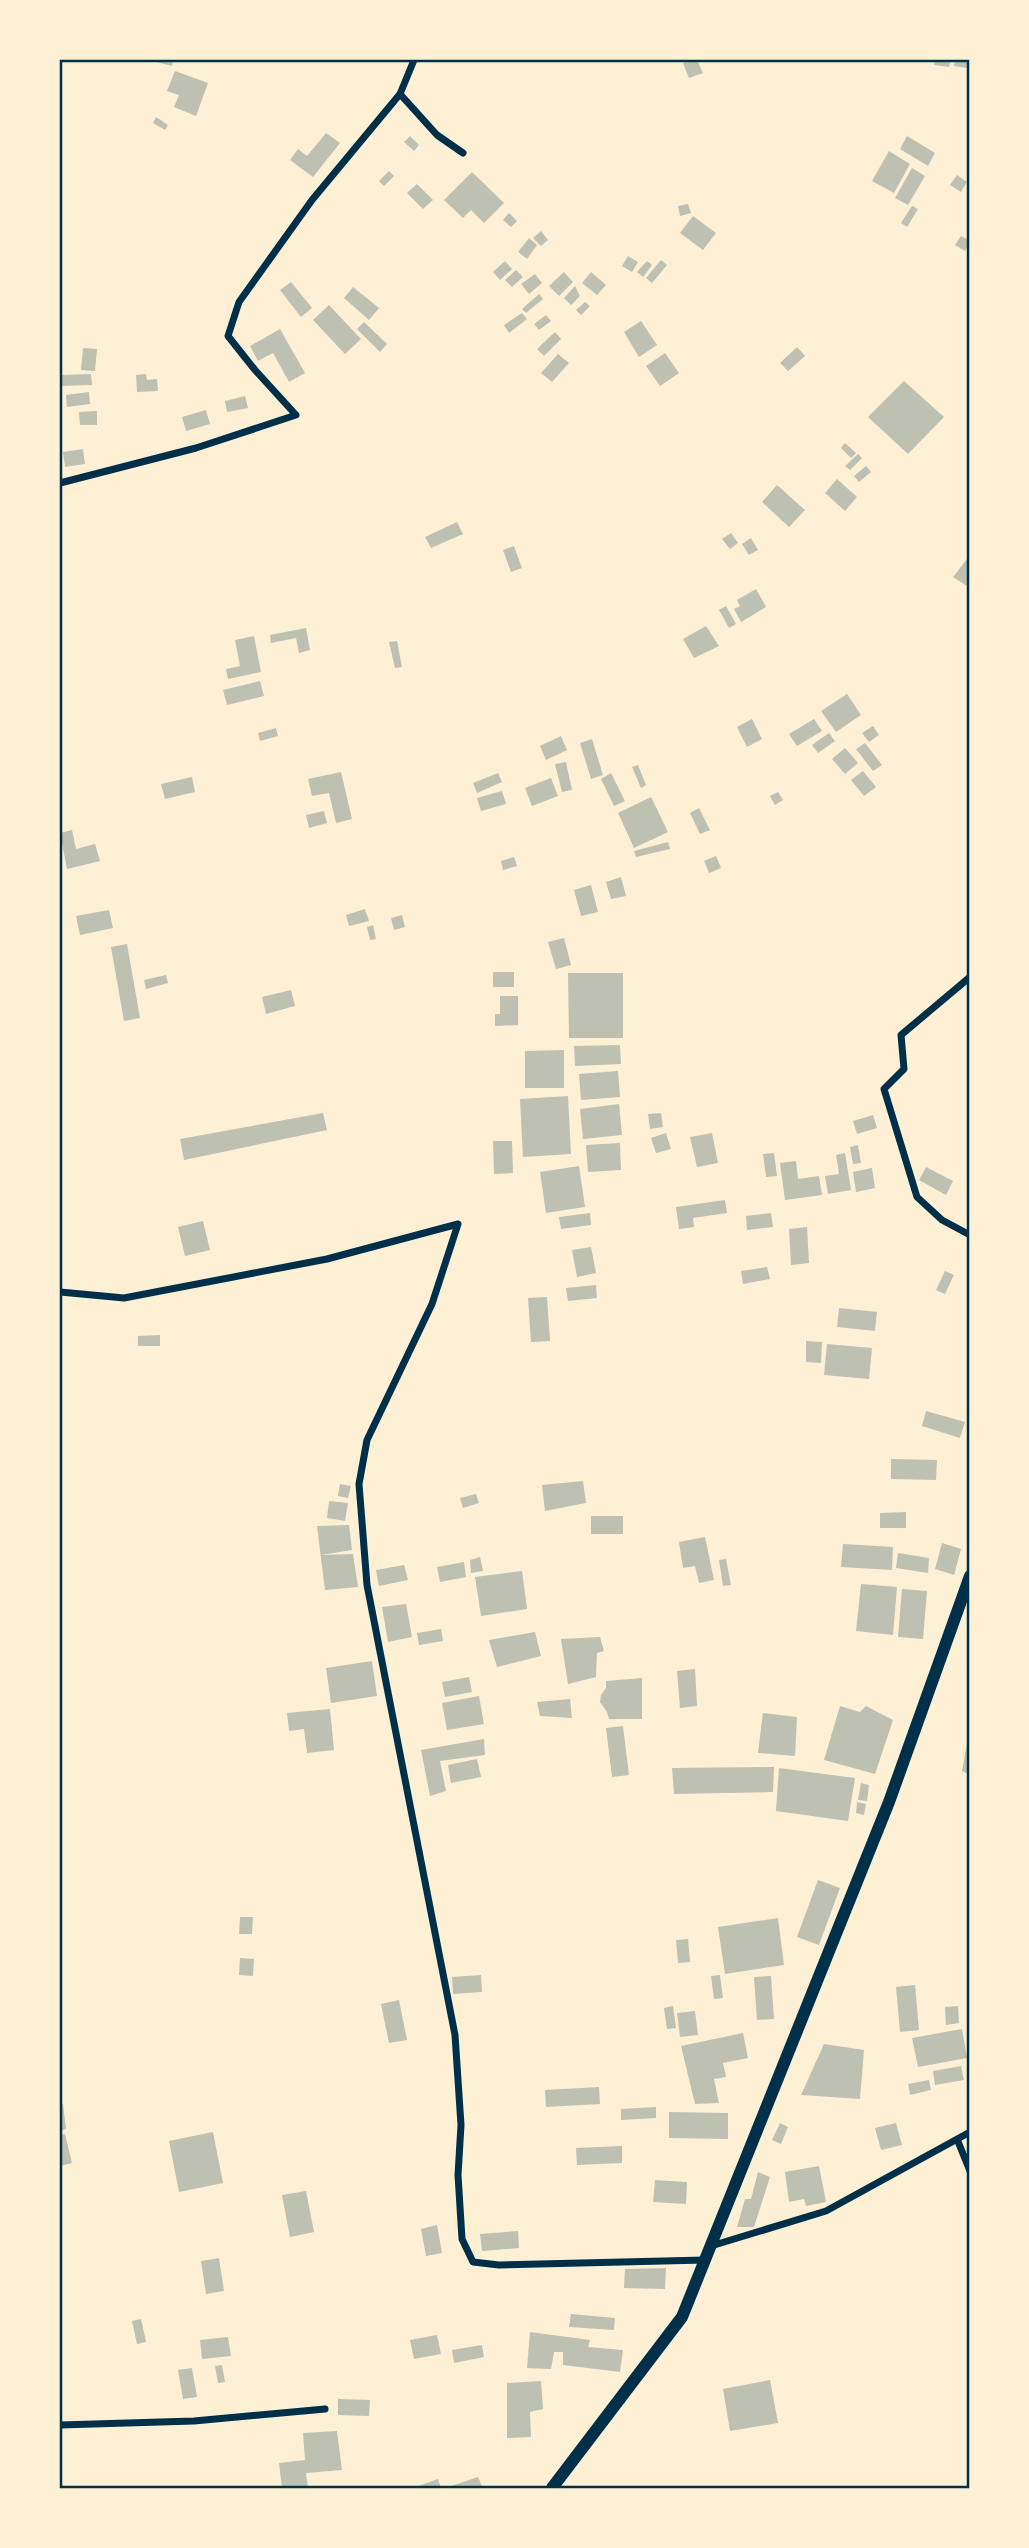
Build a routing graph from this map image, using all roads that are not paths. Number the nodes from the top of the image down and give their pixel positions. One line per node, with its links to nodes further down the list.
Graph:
1 (414, 60): 2 (street)
2 (400, 94): 3 (street); 4 (street)
3 (463, 153)
4 (60, 483)
5 (970, 978): 6 (street)
6 (970, 1235)
7 (60, 1292): 13 (street)
8 (970, 1576): 12 (street)
9 (970, 2132): 10 (street)
10 (957, 2139): 11 (street); 12 (street)
11 (970, 2171)
12 (710, 2246): 13 (street)
13 (705, 2260): 16 (street)
14 (325, 2409): 15 (street)
15 (60, 2425)
16 (552, 2488)

